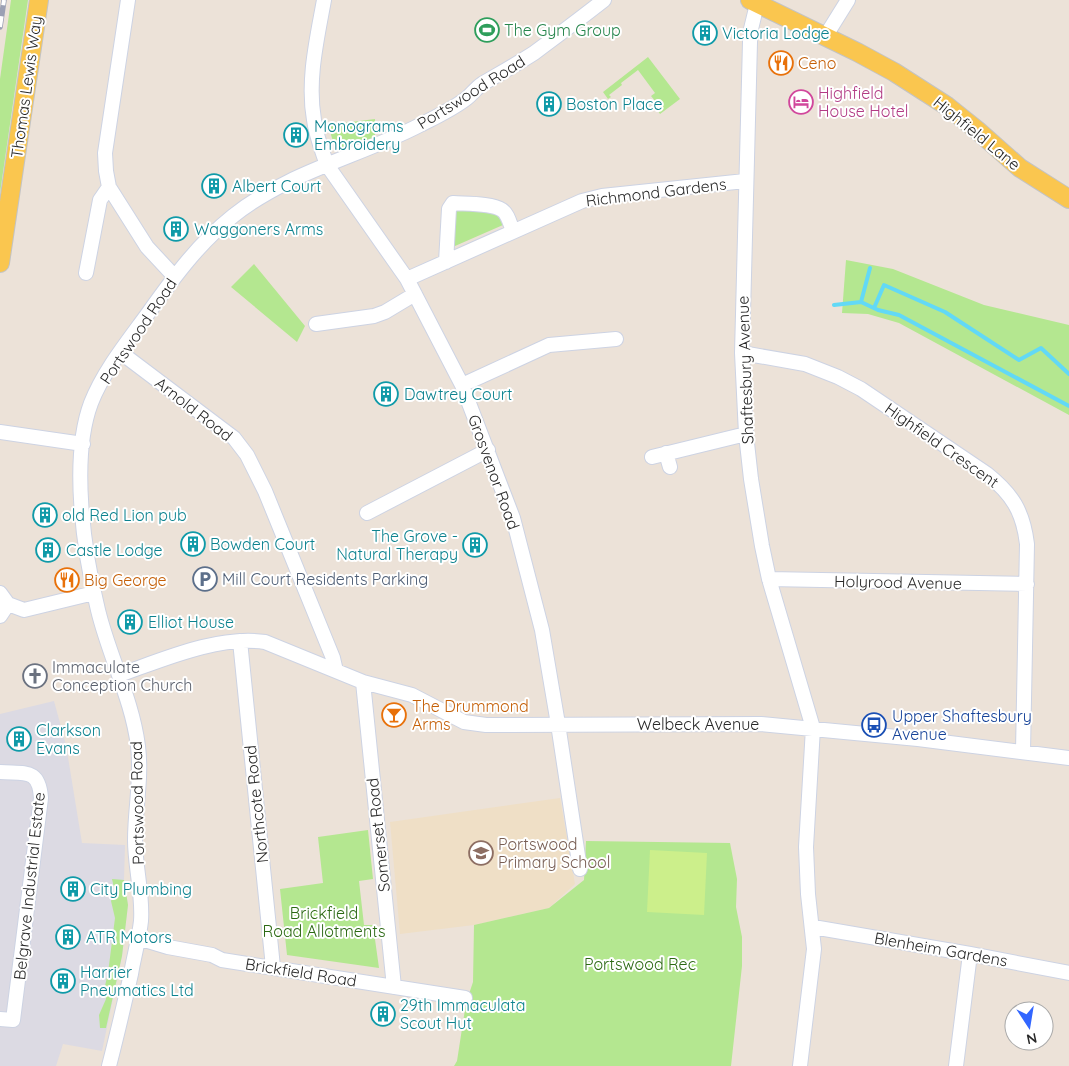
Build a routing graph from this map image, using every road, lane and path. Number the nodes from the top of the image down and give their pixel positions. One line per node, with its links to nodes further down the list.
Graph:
1 (39, 0): 14 (main road, Thomas Lewis Way)
2 (128, 0): 10 (street)
3 (324, 0): 8 (street, Grosvenor Road)
4 (604, 0): 8 (street, Portswood Road)
5 (848, 0): 7 (street)
6 (754, 2): 7 (main road, Highfield Lane); 9 (street, Shaftesbury Avenue)
7 (825, 36): 11 (main road, Highfield Lane)
8 (327, 165): 16 (street, Portswood Road); 17 (street, Grosvenor Road)
9 (745, 181): 12 (street, Richmond Gardens); 22 (street, Shaftesbury Avenue)
10 (109, 187): 15 (street); 16 (street)
11 (1069, 199)
12 (513, 231): 13 (street, Richmond Gardens); 13 (street)
13 (446, 262): 17 (street, Richmond Gardens)
14 (0, 263)
15 (90, 266)
16 (174, 276): 21 (street, Portswood Road)
17 (407, 279): 18 (street, Grosvenor Road)
18 (415, 294): 19 (street); 23 (street, Grosvenor Road)
19 (316, 324)
20 (616, 338): 23 (street)
21 (120, 352): 26 (street, Portswood Road); 36 (street, Arnold Road)
22 (742, 352): 25 (street, Shaftesbury Avenue); 31 (street, Highfield Crescent)
23 (462, 385): 27 (street, Grosvenor Road)
24 (0, 432): 26 (street)
25 (746, 434): 28 (street); 30 (street, Shaftesbury Avenue)
26 (83, 444): 32 (street, Portswood Road)
27 (488, 450): 29 (street); 39 (street, Grosvenor Road)
28 (652, 457)
29 (367, 513)
30 (770, 579): 31 (street, Holyrood Avenue); 40 (street, Shaftesbury Avenue)
31 (1027, 584): 41 (street, Highfield Crescent)
32 (94, 593): 33 (street); 37 (street, Portswood Road)
33 (4, 598): 34 (street)
34 (0, 616)
35 (240, 641): 36 (street, Welbeck Avenue); 37 (street, Welbeck Avenue); 48 (street, Northcote Road)
36 (336, 671): 38 (street, Welbeck Avenue)
37 (119, 675): 46 (street, Portswood Road)
38 (363, 682): 39 (street, Welbeck Avenue); 50 (street, Somerset Road)
39 (558, 724): 40 (street, Welbeck Avenue); 44 (street, Grosvenor Road)
40 (814, 728): 41 (street, Welbeck Avenue); 45 (street)
41 (1023, 751): 42 (street, Welbeck Avenue)
42 (1069, 758)
43 (0, 772): 52 (street, Belgrave Industrial Estate)
44 (580, 869)
45 (813, 927): 47 (street, Blenheim Gardens); 54 (street)
46 (138, 938): 48 (street, Brickfield Road); 53 (street, Portswood Road)
47 (970, 954): 49 (street, Blenheim Gardens); 55 (street)
48 (273, 967): 50 (street, Brickfield Road)
49 (1069, 973)
50 (394, 988): 51 (street, Brickfield Road)
51 (465, 998)
52 (0, 1019)
53 (109, 1066)
54 (800, 1066)
55 (956, 1066)

